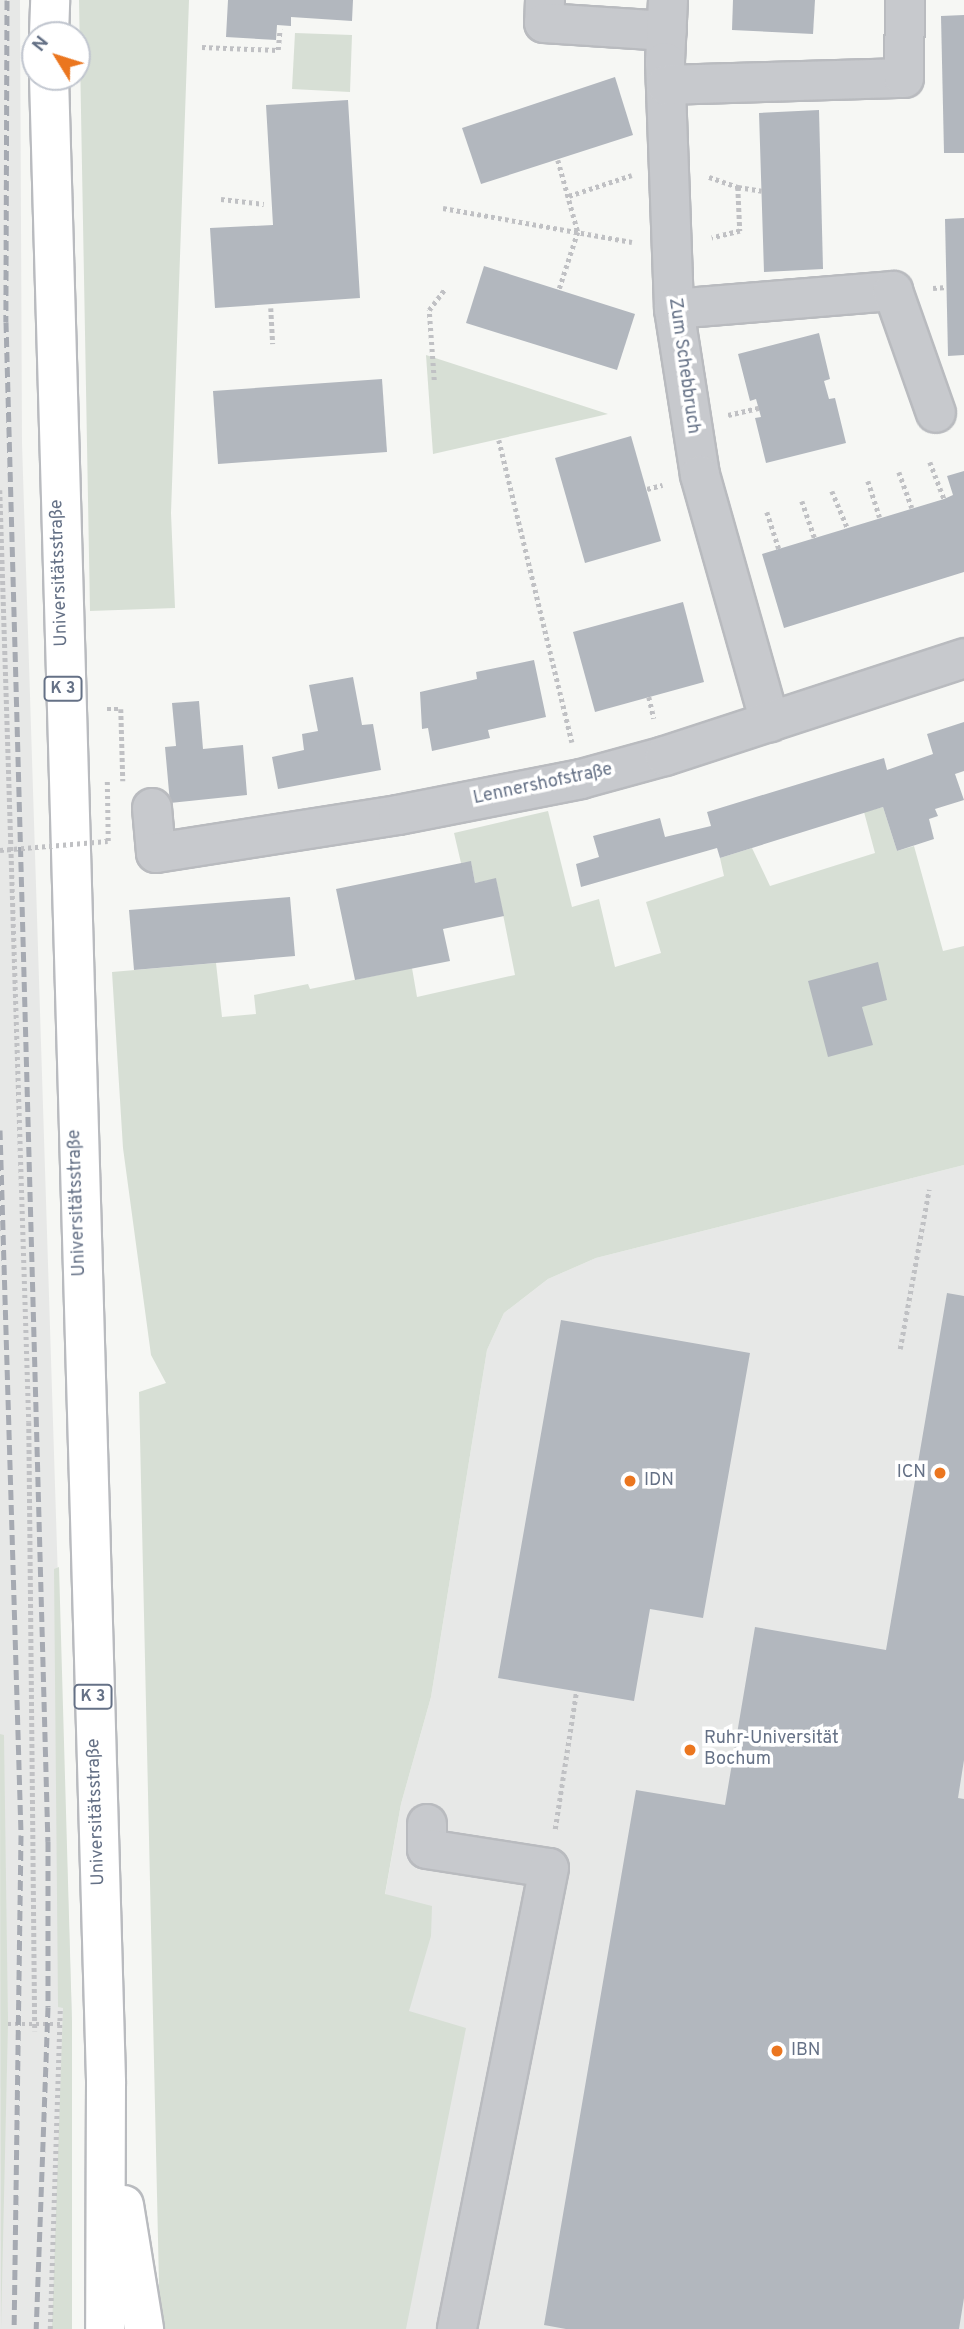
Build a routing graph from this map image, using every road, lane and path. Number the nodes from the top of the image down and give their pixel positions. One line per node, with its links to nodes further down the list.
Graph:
1 (50, 0): 5 (highway)
2 (545, 0): 4 (street)
3 (905, 0): 8 (street)
4 (668, 16): 8 (street, Zum Schebbruch)
5 (49, 21)
6 (280, 29): 7 (path)
7 (202, 47)
8 (666, 85): 11 (street, Zum Schebbruch)
9 (49, 91): 58 (highway, Universitätsstraße / K 3)
10 (558, 160): 14 (path)
11 (668, 163): 14 (path); 19 (street, Zum Schebbruch)
12 (738, 187): 13 (path)
13 (762, 191)
14 (569, 196): 18 (path)
15 (221, 199): 16 (path)
16 (264, 204)
17 (443, 208): 18 (path)
18 (578, 232): 19 (path); 21 (path)
19 (670, 249): 23 (street, Zum Schebbruch)
20 (445, 289): 25 (path)
21 (559, 290)
22 (271, 308): 24 (path)
23 (674, 309): 26 (street); 42 (street, Zum Schebbruch)
24 (273, 344)
25 (434, 380)
26 (936, 413)
27 (499, 440): 45 (path)
28 (930, 462): 33 (path)
29 (899, 472): 35 (path)
30 (868, 481): 37 (path)
31 (0, 490): 55 (path)
32 (832, 491): 38 (path)
33 (944, 499)
34 (802, 501): 39 (path)
35 (912, 508)
36 (768, 512): 40 (path)
37 (880, 517)
38 (848, 529)
39 (815, 539)
40 (779, 549)
41 (964, 658): 42 (street, Lennershofstraße)
42 (770, 722): 45 (street, Lennershofstraße)
43 (105, 723): 46 (path)
44 (106, 765): 47 (path, bridge)
45 (581, 779): 46 (street, Lennershofstraße)
46 (138, 798)
47 (0, 850)
48 (929, 1190): 49 (path)
49 (900, 1349)
50 (576, 1693): 52 (path)
51 (427, 1824): 52 (street)
52 (550, 1868): 62 (street)
53 (60, 2007): 56 (path)
54 (8, 2024): 55 (path)
55 (35, 2024): 56 (path); 57 (path)
56 (60, 2024): 59 (path)
57 (35, 2031)
58 (106, 2092): 60 (highway, Universitätsstraße / K 3); 61 (highway)
59 (50, 2329)
60 (106, 2329)
61 (144, 2329)
62 (457, 2329)

